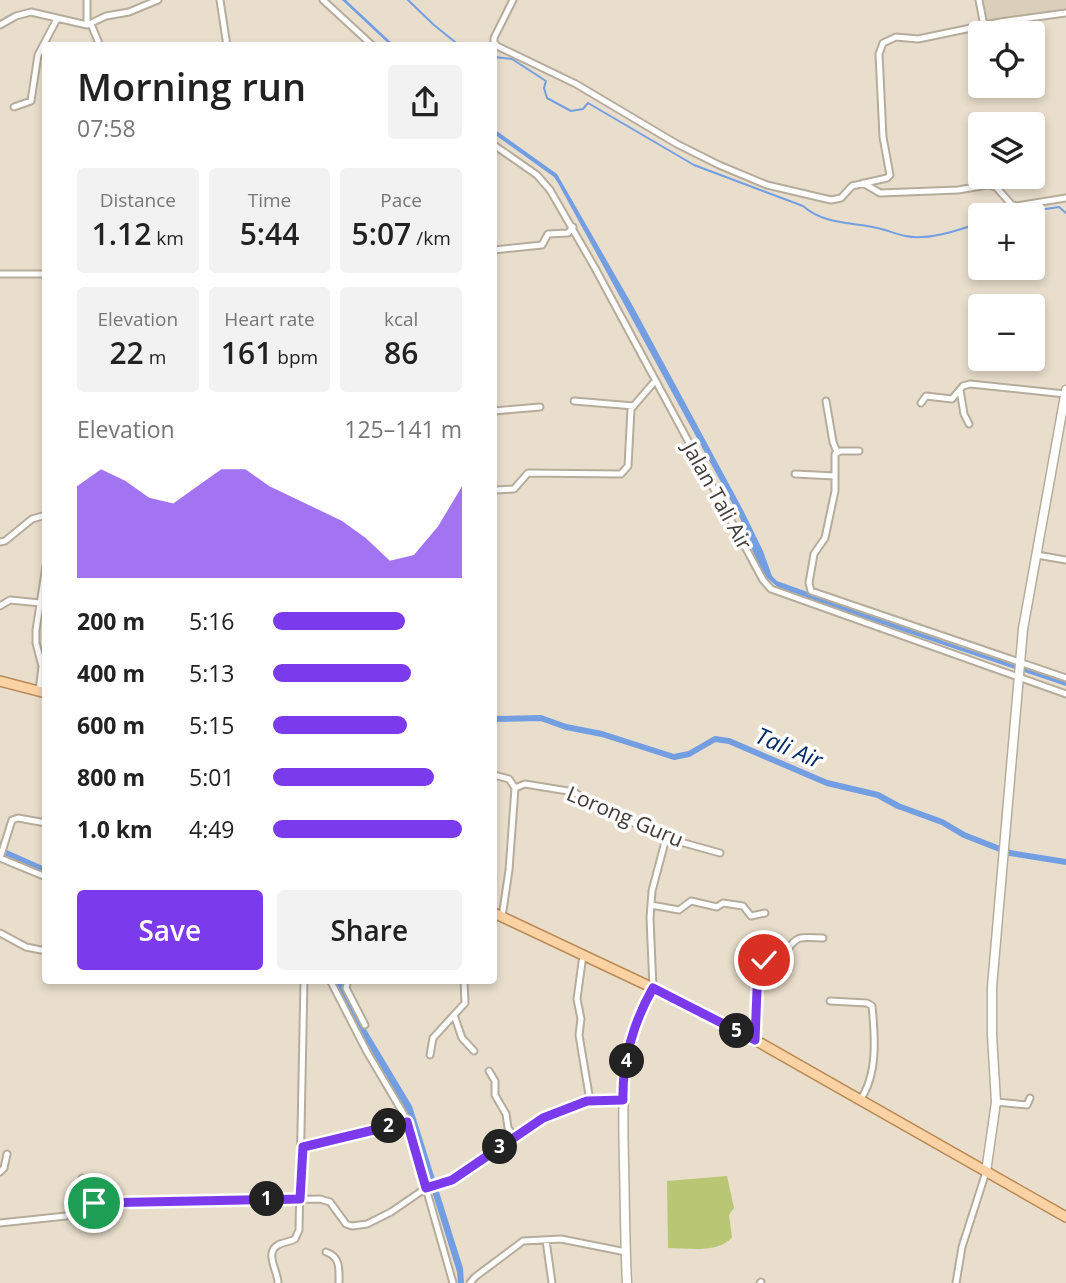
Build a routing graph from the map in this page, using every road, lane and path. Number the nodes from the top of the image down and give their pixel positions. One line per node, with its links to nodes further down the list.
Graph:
1 (87, 0): 12 (street)
2 (158, 0): 12 (street)
3 (220, 0): 16 (street)
4 (323, 0): 17 (street)
5 (513, 0): 18 (street)
6 (979, 0): 9 (street)
7 (1066, 13): 10 (street)
8 (57, 19): 11 (street); 12 (street); 14 (street)
9 (983, 21)
10 (1016, 21)
11 (0, 25)
12 (89, 25): 15 (street)
13 (968, 29): 23 (street)
14 (45, 42)
15 (98, 42)
16 (226, 42)
17 (369, 42)
18 (495, 42)
19 (497, 45): 23 (street)
20 (42, 47): 21 (street)
21 (14, 107)
22 (497, 147): 27 (street, Jalan Tali Air)
23 (863, 183): 24 (street)
24 (968, 188)
25 (998, 189): 26 (street)
26 (1066, 198)
27 (573, 227): 28 (street); 31 (street, Jalan Tali Air)
28 (497, 250)
29 (0, 274): 30 (street)
30 (42, 274)
31 (654, 381): 38 (street); 56 (street, Jalan Tali Air)
32 (960, 390): 33 (street); 36 (street); 41 (street)
33 (1066, 392): 37 (street)
34 (574, 401): 38 (street)
35 (826, 401): 43 (street)
36 (921, 402)
37 (1065, 405): 49 (street)
38 (635, 406): 46 (street)
39 (540, 407): 40 (street)
40 (497, 411)
41 (969, 424)
42 (859, 451): 43 (street)
43 (837, 452): 45 (street)
44 (795, 474): 45 (street)
45 (835, 476): 55 (street)
46 (497, 490)
47 (42, 516): 48 (street)
48 (0, 542)
49 (1037, 555): 50 (street); 55 (street)
50 (1066, 559)
51 (42, 591): 52 (street)
52 (40, 603): 53 (street); 54 (street)
53 (0, 606)
54 (42, 614): 59 (street)
55 (1019, 662): 56 (street); 57 (street)
56 (1018, 677): 60 (street, Jalan Tali Air); 91 (street)
57 (1066, 678)
58 (0, 681): 59 (main road)
59 (42, 692)
60 (1066, 694)
61 (497, 776): 62 (street)
62 (515, 788): 64 (street, Lorong Guru); 70 (street)
63 (42, 822): 66 (street)
64 (666, 838): 65 (street, Lorong Guru); 68 (street)
65 (720, 853)
66 (1, 857): 67 (street)
67 (42, 875)
68 (651, 905): 69 (street); 79 (street)
69 (765, 912)
70 (498, 915): 74 (main road)
71 (0, 933): 73 (street)
72 (823, 938): 83 (street)
73 (42, 950)
74 (583, 955): 79 (main road); 90 (street)
75 (304, 984): 94 (street)
76 (333, 984): 92 (street)
77 (347, 984): 82 (street)
78 (464, 984): 81 (street)
79 (653, 988): 83 (main road); 88 (street)
80 (830, 1001): 89 (street)
81 (454, 1015): 84 (street); 85 (street)
82 (365, 1025)
83 (755, 1040): 89 (main road)
84 (474, 1051)
85 (430, 1055)
86 (489, 1071): 93 (street)
87 (1030, 1098): 91 (street)
88 (623, 1100): 90 (street); 106 (street)
89 (860, 1100): 97 (main road)
90 (587, 1101): 93 (street)
91 (996, 1102): 97 (street)
92 (407, 1122): 94 (street); 99 (street)
93 (515, 1136): 99 (street)
94 (303, 1147): 100 (street)
95 (7, 1154): 96 (street)
96 (0, 1172)
97 (986, 1172): 102 (main road); 113 (street)
98 (82, 1178): 101 (street)
99 (427, 1188): 100 (street); 109 (street)
100 (300, 1199): 101 (street); 107 (street)
101 (83, 1208): 103 (street)
102 (1066, 1217)
103 (0, 1223)
104 (546, 1240): 106 (street); 110 (street); 111 (street)
105 (326, 1252): 108 (street)
106 (626, 1252): 112 (street)
107 (278, 1283)
108 (339, 1283)
109 (453, 1283)
110 (470, 1283)
111 (552, 1283)
112 (627, 1283)
113 (956, 1283)

